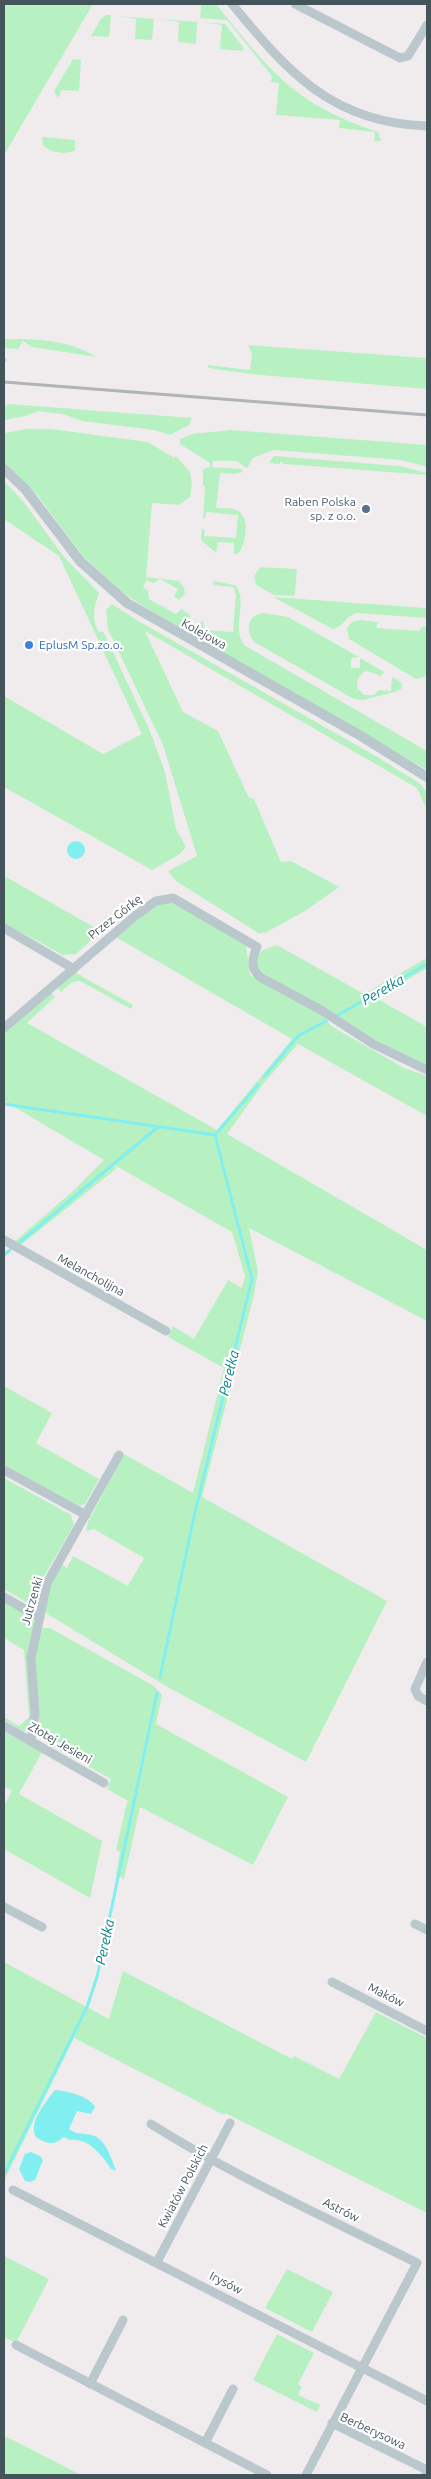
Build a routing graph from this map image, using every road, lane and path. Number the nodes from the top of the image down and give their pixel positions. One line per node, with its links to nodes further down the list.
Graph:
1 (232, 4): 4 (street)
2 (295, 4): 3 (street)
3 (427, 25)
4 (427, 126)
5 (4, 469): 6 (street, Kolejowa)
6 (427, 777)
7 (4, 928): 8 (street)
8 (74, 969): 9 (street, Przez Górkę); 10 (street, Przez Górkę)
9 (4, 1028)
10 (427, 1070)
11 (4, 1240): 12 (street, Melancholijna)
12 (166, 1331)
13 (119, 1455): 15 (street, Jutrzenki)
14 (4, 1470): 15 (street)
15 (86, 1515): 17 (street, Jutrzenki)
16 (4, 1597): 17 (street)
17 (40, 1618): 21 (street, Jutrzenki)
18 (427, 1662): 19 (street)
19 (427, 1701)
20 (4, 1726): 21 (street, Złotej Jesieni)
21 (31, 1740): 22 (street, Złotej Jesieni)
22 (104, 1783)
23 (4, 1907): 25 (street)
24 (415, 1924): 26 (street)
25 (42, 1927)
26 (427, 1930)
27 (332, 1982): 28 (street, Maków)
28 (427, 2031)
29 (230, 2123): 31 (street, Kwiatów Polskich)
30 (151, 2124): 31 (street, Astrów)
31 (211, 2159): 33 (street, Kwiatów Polskich); 36 (street, Astrów)
32 (12, 2190): 33 (street, Irysów)
33 (157, 2262): 36 (street, Irysów)
34 (123, 2320): 37 (street)
35 (16, 2345): 37 (street)
36 (362, 2367): 39 (street, Irysów); 40 (street)
37 (90, 2384): 41 (street)
38 (233, 2389): 41 (street)
39 (427, 2401)
40 (332, 2423): 42 (street, Berberysowa); 44 (street, Berberysowa)
41 (205, 2442): 43 (street)
42 (427, 2473)
43 (267, 2475)
44 (306, 2475)

